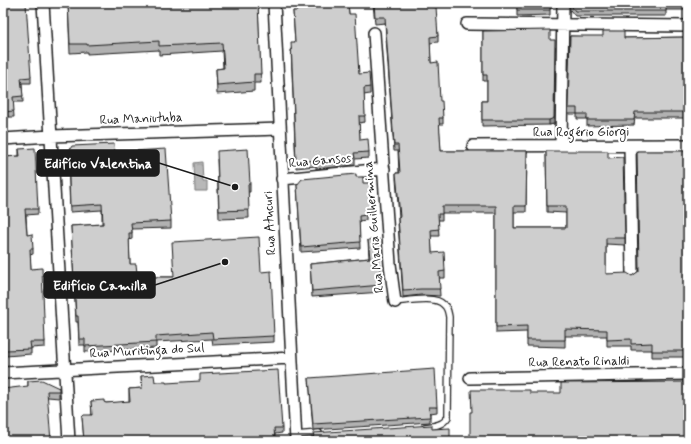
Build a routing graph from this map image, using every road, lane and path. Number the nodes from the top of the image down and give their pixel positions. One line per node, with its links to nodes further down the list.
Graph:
1 (43, 3): 9 (street)
2 (274, 3): 8 (street, Rua Atucuri)
3 (563, 3): 5 (street)
4 (467, 24): 5 (street)
5 (563, 26): 6 (street); 13 (street)
6 (688, 26)
7 (374, 33): 15 (street, Rua Maria Guilhermina)
8 (280, 129): 9 (street, Rua Maniutuba); 16 (street, Rua Atucuri)
9 (51, 136): 10 (street, Rua Maniutuba); 20 (street)
10 (3, 139)
11 (688, 145): 14 (street, Rua Rogério Giorgi)
12 (473, 146): 13 (street, Rua Rogério Giorgi)
13 (561, 146): 14 (street, Rua Rogério Giorgi)
14 (630, 146): 17 (street)
15 (384, 169): 16 (street, Rua Gansos); 18 (street, Rua Maria Guilhermina)
16 (282, 179): 19 (street, Rua Atucuri)
17 (632, 275)
18 (395, 302): 24 (lane, Rua Maria Guilhermina)
19 (291, 358): 20 (street, Rua Muritinga do Sul); 26 (street, Rua Atucuri)
20 (64, 369): 21 (street, Rua Muritinga do Sul); 27 (street)
21 (3, 372)
22 (688, 374): 23 (street, Rua Renato Rinaldi)
23 (470, 378)
24 (416, 427)
25 (326, 433): 26 (lane)
26 (295, 438)
27 (69, 441)

